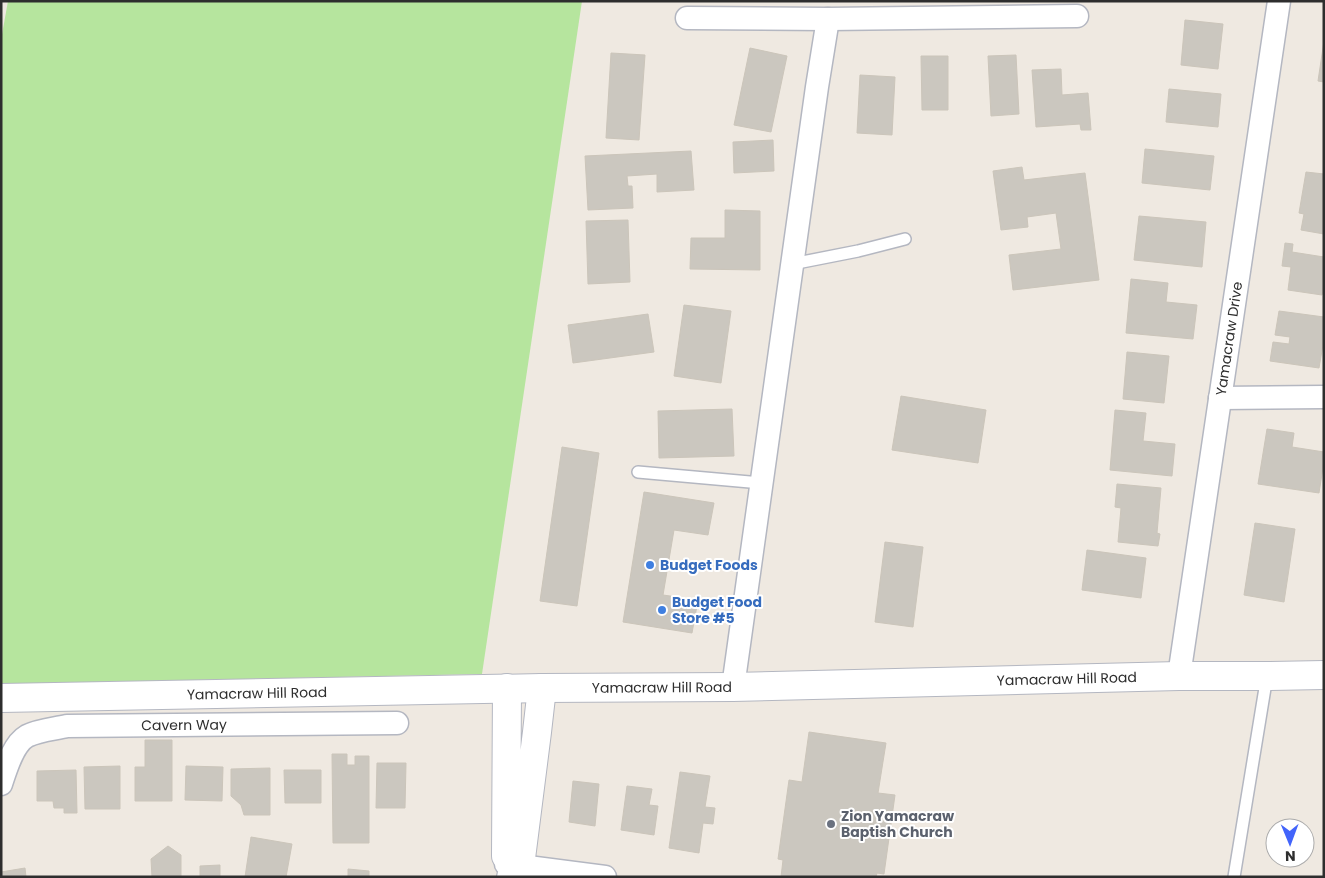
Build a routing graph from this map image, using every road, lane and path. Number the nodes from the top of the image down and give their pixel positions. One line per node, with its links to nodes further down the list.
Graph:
1 (1279, 1): 8 (street, Yamacraw Drive)
2 (1077, 16): 4 (street)
3 (687, 18): 4 (street)
4 (828, 19): 6 (street)
5 (905, 239): 6 (lane)
6 (792, 264): 10 (street)
7 (1324, 397): 8 (street)
8 (1220, 398): 12 (street, Yamacraw Drive)
9 (638, 472): 10 (lane)
10 (761, 483): 14 (street)
11 (1324, 674): 13 (main road, Yamacraw Hill Road)
12 (1179, 676): 13 (main road, Yamacraw Hill Road); 14 (main road, Yamacraw Hill Road)
13 (1267, 676): 22 (lane)
14 (733, 687): 16 (main road, Yamacraw Hill Road)
15 (507, 688): 16 (main road, Yamacraw Hill Road); 17 (main road, Yamacraw Hill Road); 20 (main road)
16 (542, 688): 20 (main road)
17 (1, 698)
18 (397, 723): 19 (street, Cavern Way)
19 (1, 784)
20 (512, 871): 21 (street)
21 (605, 877)
22 (1234, 877)

